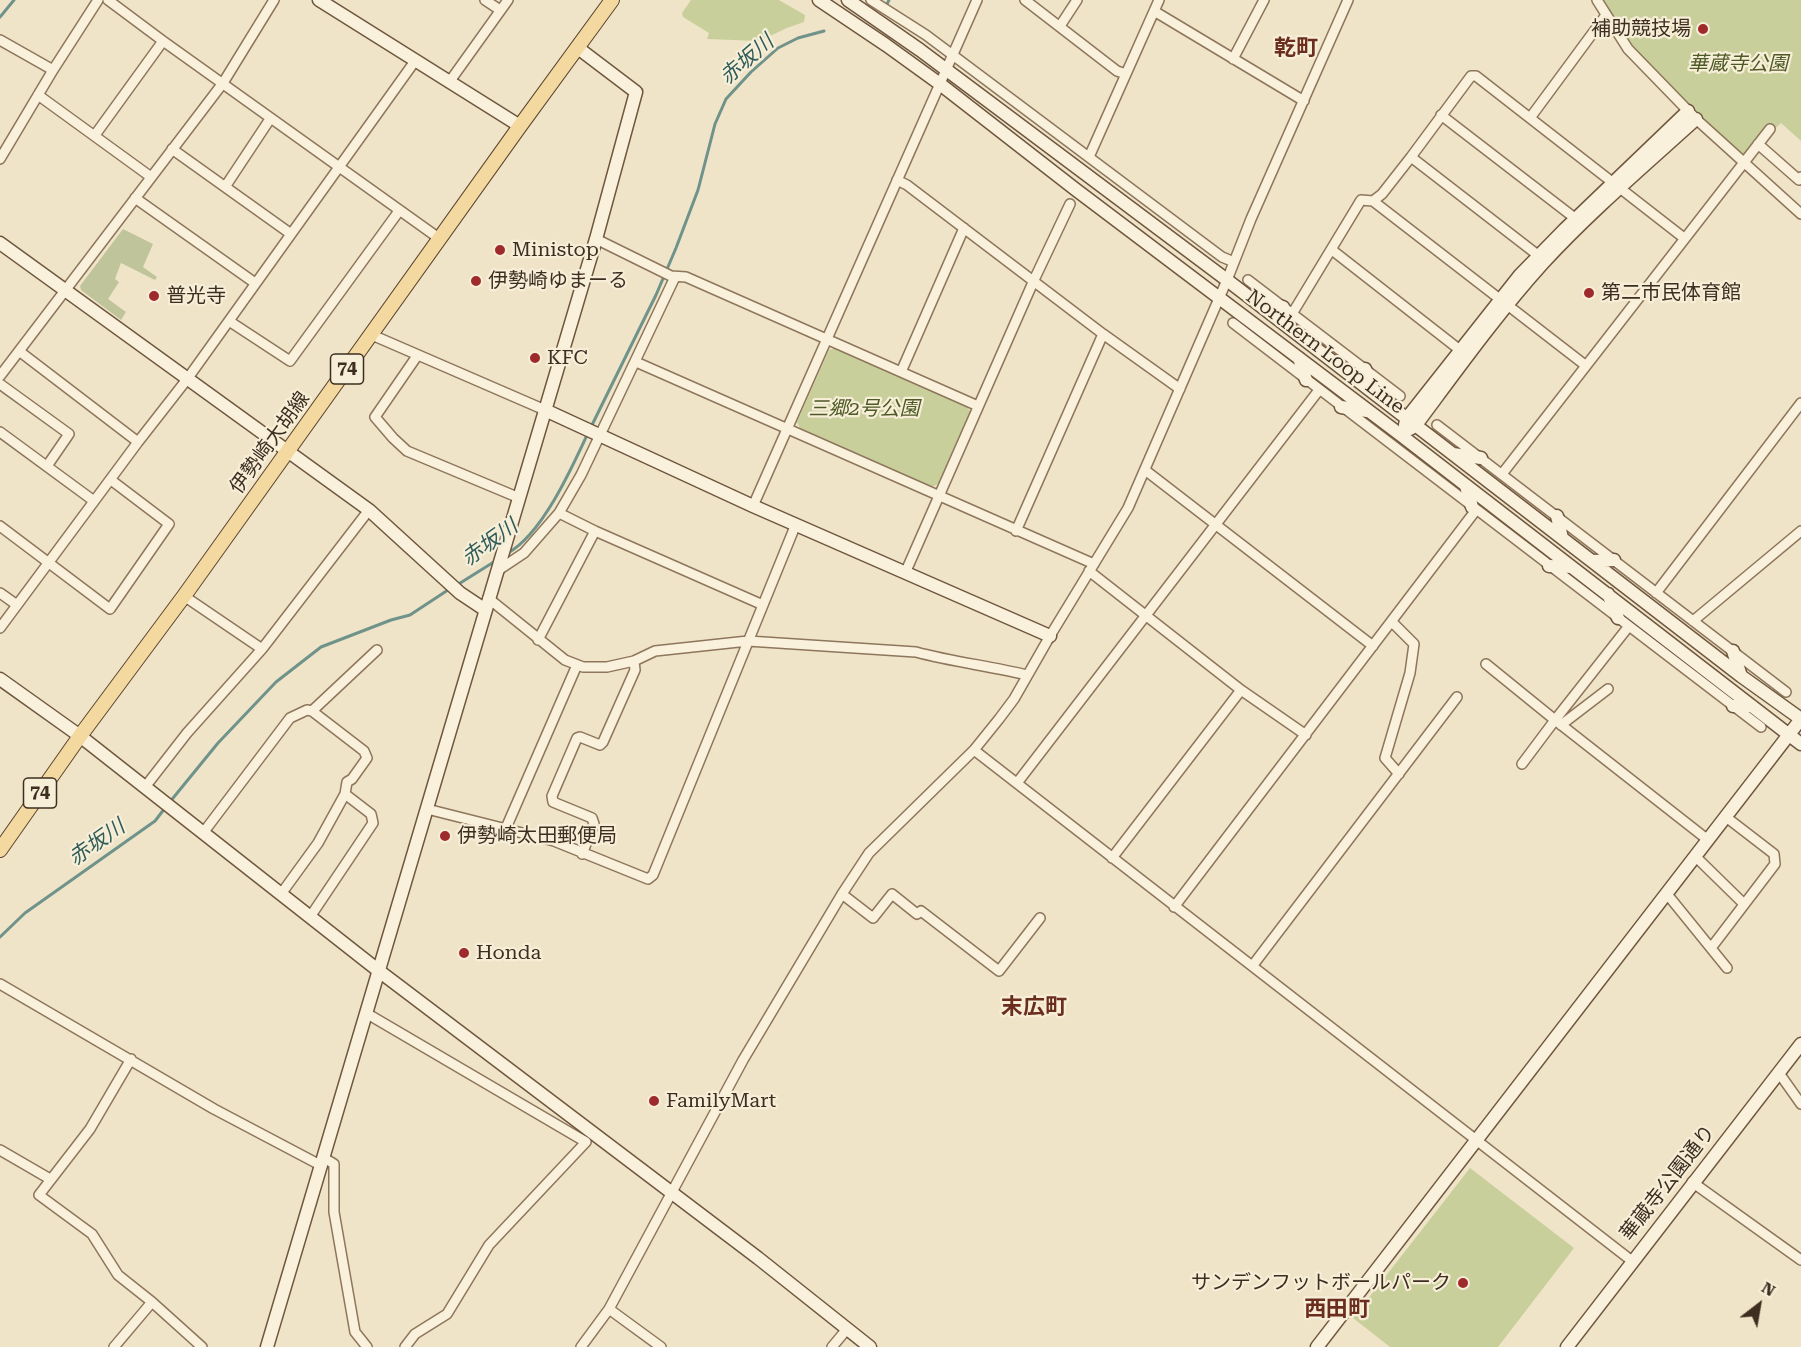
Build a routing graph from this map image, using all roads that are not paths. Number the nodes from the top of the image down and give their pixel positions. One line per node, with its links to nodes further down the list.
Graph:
1 (98, 0): 29 (street)
2 (108, 0): 23 (street)
3 (274, 0): 32 (street)
4 (319, 0): 27 (street)
5 (485, 0): 18 (street)
6 (508, 0): 18 (street)
7 (612, 0): 24 (main road, 伊勢崎大胡線 / 74)
8 (819, 0): 33 (street, Northern Loop Line)
9 (848, 0): 28 (street, Northern Loop Line)
10 (871, 0): 25 (street)
11 (977, 0): 25 (street)
12 (1026, 0): 21 (street)
13 (1077, 0): 21 (street)
14 (1159, 0): 19 (street)
15 (1264, 0): 26 (street)
16 (1348, 0): 35 (street)
17 (1597, 0): 20 (street)
18 (500, 10): 31 (street)
19 (1154, 11): 26 (street); 30 (street)
20 (1606, 15): 37 (street); 38 (street)
21 (1060, 26): 30 (street)
22 (0, 40): 29 (street)
23 (163, 41): 32 (street); 42 (street)
24 (578, 48): 40 (main road, 伊勢崎大胡線 / 74); 65 (street)
25 (952, 56): 28 (street); 45 (street)
26 (1233, 59): 35 (street)
27 (415, 61): 31 (street); 49 (street)
28 (946, 69): 33 (street); 72 (street, Northern Loop Line)
29 (53, 70): 34 (street)
30 (1126, 74): 45 (street)
31 (450, 81): 40 (street)
32 (223, 83): 39 (street); 44 (street)
33 (940, 84): 52 (street); 76 (street, Northern Loop Line)
34 (38, 95): 42 (street); 47 (street)
35 (1304, 101): 69 (street)
36 (1441, 115): 38 (street); 46 (street); 60 (street)
37 (1692, 115): 48 (street); 53 (street)
38 (1530, 118): 53 (street)
39 (270, 119): 49 (street); 54 (street)
40 (520, 126): 64 (main road, 伊勢崎大胡線 / 74)
41 (1770, 129): 43 (street)
42 (95, 135): 50 (street)
43 (1758, 144): 48 (street); 51 (street)
44 (172, 149): 50 (street); 54 (street)
45 (1089, 157): 69 (street)
46 (1411, 157): 56 (street); 68 (street)
47 (0, 159)
48 (1744, 163): 59 (street); 63 (street)
49 (339, 168): 58 (street); 62 (street)
50 (151, 177): 55 (street)
51 (1801, 177)
52 (897, 180): 61 (street); 84 (street)
53 (1615, 186): 60 (street); 63 (street); 78 (street)
54 (225, 187): 62 (street)
55 (135, 198): 74 (street); 75 (street)
56 (1373, 201): 67 (street); 78 (street)
57 (1070, 204): 71 (street)
58 (399, 211): 64 (street); 80 (street)
59 (1801, 214)
60 (1576, 219): 68 (street)
61 (964, 228): 71 (street); 92 (street)
62 (291, 234): 74 (street)
63 (1684, 238): 90 (street)
64 (440, 239): 83 (main road, 伊勢崎大胡線 / 74)
65 (596, 239): 70 (street); 104 (street)
66 (0, 243): 75 (street)
67 (1332, 250): 79 (street); 86 (street)
68 (1539, 256): 78 (street)
69 (1234, 262): 72 (street)
70 (675, 277): 84 (street); 89 (street)
71 (1034, 280): 82 (street); 102 (street)
72 (1227, 280): 76 (street); 77 (street, Northern Loop Line)
73 (1248, 280): 79 (street)
74 (255, 284): 80 (street)
75 (66, 289): 85 (street); 94 (street)
76 (1220, 297): 88 (street, Northern Loop Line); 97 (street)
77 (1253, 300): 79 (street); 99 (street, Northern Loop Line)
78 (1504, 302): 86 (street); 90 (street)
79 (1287, 310): 91 (street)
80 (230, 321): 94 (street)
81 (1233, 323): 95 (street)
82 (1103, 334): 97 (street); 133 (street)
83 (372, 335): 87 (street); 113 (main road, 伊勢崎大胡線 / 74)
84 (826, 338): 92 (street); 108 (street)
85 (19, 351): 93 (street); 112 (street)
86 (1464, 353): 106 (street)
87 (417, 356): 104 (street); 122 (street)
88 (1299, 358): 95 (street); 105 (street, Northern Loop Line)
89 (636, 362): 108 (street); 110 (street)
90 (1586, 365): 118 (street)
91 (1365, 369): 99 (street); 100 (street)
92 (901, 372): 102 (street)
93 (0, 376)
94 (188, 378): 112 (street); 113 (street)
95 (1306, 380): 98 (street)
96 (0, 384): 116 (street)
97 (1180, 389): 117 (street)
98 (1319, 390): 103 (street); 130 (street)
99 (1375, 394): 106 (street, Northern Loop Line)
100 (1400, 396)
101 (1801, 403): 145 (street)
102 (978, 406): 121 (street)
103 (1341, 407): 105 (street); 125 (street)
104 (545, 410): 110 (street); 122 (street)
105 (1368, 411): 111 (street, Northern Loop Line)
106 (1412, 422): 111 (street); 114 (street, Northern Loop Line)
107 (1437, 425): 115 (street)
108 (786, 429): 121 (street); 124 (street)
109 (0, 432): 116 (street)
110 (598, 434): 124 (street); 127 (street)
111 (1402, 436): 120 (street, Northern Loop Line)
112 (138, 442): 119 (street)
113 (288, 451): 126 (street); 147 (main road, 伊勢崎大胡線 / 74)
114 (1452, 454): 115 (street); 135 (street, Northern Loop Line)
115 (1481, 458): 118 (street)
116 (46, 466): 123 (street)
117 (1144, 470): 130 (street); 141 (street)
118 (1502, 474): 128 (street)
119 (111, 480): 123 (street); 138 (street)
120 (1466, 486): 125 (street); 140 (street, Northern Loop Line)
121 (938, 496): 133 (street); 143 (street)
122 (517, 497): 142 (street)
123 (94, 501): 138 (street)
124 (753, 506): 129 (street)
125 (1474, 508): 139 (street); 154 (street)
126 (369, 510): 148 (street); 161 (street)
127 (559, 513): 132 (street); 142 (street)
128 (1557, 516): 135 (street); 136 (street)
129 (796, 524): 143 (street); 150 (street)
130 (1214, 524): 151 (street); 160 (street)
131 (0, 526): 138 (street)
132 (596, 531): 150 (street); 158 (street)
133 (1016, 531): 141 (street)
134 (1801, 531): 153 (street)
135 (1562, 538): 137 (street, Northern Loop Line)
136 (1614, 560): 137 (street); 145 (street)
137 (1592, 561): 168 (street, Northern Loop Line)
138 (50, 563): 149 (street)
139 (1549, 566): 140 (street); 152 (street)
140 (1572, 567): 146 (street, Northern Loop Line)
141 (1092, 568): 151 (street); 157 (street)
142 (495, 572): 148 (street)
143 (906, 572): 157 (street)
144 (0, 593): 149 (street)
145 (1656, 593): 153 (street)
146 (1608, 594): 152 (street); 175 (street, Northern Loop Line)
147 (184, 596): 161 (street); 182 (main road, 伊勢崎大胡線 / 74)
148 (486, 604): 158 (street); 190 (street)
149 (17, 605): 156 (street)
150 (763, 606): 159 (street)
151 (1145, 615): 171 (street); 187 (street)
152 (1618, 618): 155 (street)
153 (1693, 621): 163 (street)
154 (1392, 622): 160 (street); 186 (street)
155 (1629, 626): 174 (street); 178 (street)
156 (0, 628)
157 (1050, 636): 167 (street)
158 (538, 640): 166 (street)
159 (748, 641): 164 (street); 167 (street); 196 (street)
160 (1373, 646): 180 (street)
161 (262, 649): 188 (street)
162 (377, 650): 176 (street)
163 (1733, 651): 168 (street); 172 (street)
164 (633, 661): 166 (street); 196 (street)
165 (1486, 664): 178 (street)
166 (577, 665): 192 (street)
167 (1027, 675): 184 (street)
168 (1742, 676): 177 (street, Northern Loop Line)
169 (0, 679): 182 (street)
170 (1608, 689): 178 (street)
171 (1241, 690): 180 (street); 198 (street)
172 (1786, 692)
173 (1457, 698): 186 (street)
174 (1733, 706): 175 (street); 179 (street)
175 (1752, 706): 181 (street, Northern Loop Line)
176 (312, 711): 189 (street); 193 (street)
177 (1801, 719): 181 (street)
178 (1558, 723): 185 (street); 194 (street)
179 (1761, 727)
180 (1306, 735): 203 (street)
181 (1789, 735): 183 (street, Northern Loop Line); 191 (street)
182 (80, 736): 188 (street); 195 (main road, 伊勢崎大胡線 / 74)
183 (1801, 744)
184 (974, 750): 187 (street); 200 (street)
185 (1522, 764)
186 (1399, 774): 207 (street)
187 (1017, 783): 198 (street)
188 (145, 787): 193 (street)
189 (345, 794): 199 (street); 204 (street)
190 (427, 809): 192 (street); 209 (street)
191 (1726, 817): 194 (street); 202 (street)
192 (506, 828): 196 (street)
193 (203, 833): 199 (street)
194 (1708, 840): 197 (street)
195 (0, 850)
196 (582, 854)
197 (1696, 856): 201 (street); 202 (street)
198 (1112, 858): 203 (street)
199 (281, 894): 204 (street)
200 (842, 894): 205 (street); 221 (street)
201 (1667, 894): 206 (street); 216 (street)
202 (1744, 904): 206 (street)
203 (1174, 906): 207 (street)
204 (310, 917): 209 (street)
205 (1040, 918)
206 (1711, 948): 208 (street)
207 (1252, 965): 216 (street)
208 (1727, 968)
209 (379, 971): 211 (street); 221 (street)
210 (0, 984): 213 (street)
211 (366, 1013): 218 (street); 231 (street)
212 (1801, 1044): 214 (street, 華蔵寺公園通り)
213 (131, 1059): 218 (street); 219 (street)
214 (1779, 1073): 215 (street); 220 (street, 華蔵寺公園通り)
215 (1801, 1104)
216 (1476, 1141): 223 (street); 236 (street)
217 (0, 1150): 219 (street)
218 (323, 1162): 229 (street); 230 (street)
219 (50, 1179): 224 (street)
220 (1692, 1182): 222 (street); 223 (street, 華蔵寺公園通り)
221 (673, 1193): 225 (street); 226 (street)
222 (1801, 1260)
223 (1632, 1261): 237 (street, 華蔵寺公園通り)
224 (152, 1302): 227 (street); 228 (street)
225 (609, 1309): 232 (street); 233 (street)
226 (847, 1329): 234 (street); 235 (street)
227 (114, 1347)
228 (202, 1347)
229 (267, 1347)
230 (367, 1347)
231 (405, 1347)
232 (581, 1347)
233 (661, 1347)
234 (832, 1347)
235 (870, 1347)
236 (1317, 1347)
237 (1567, 1347)

